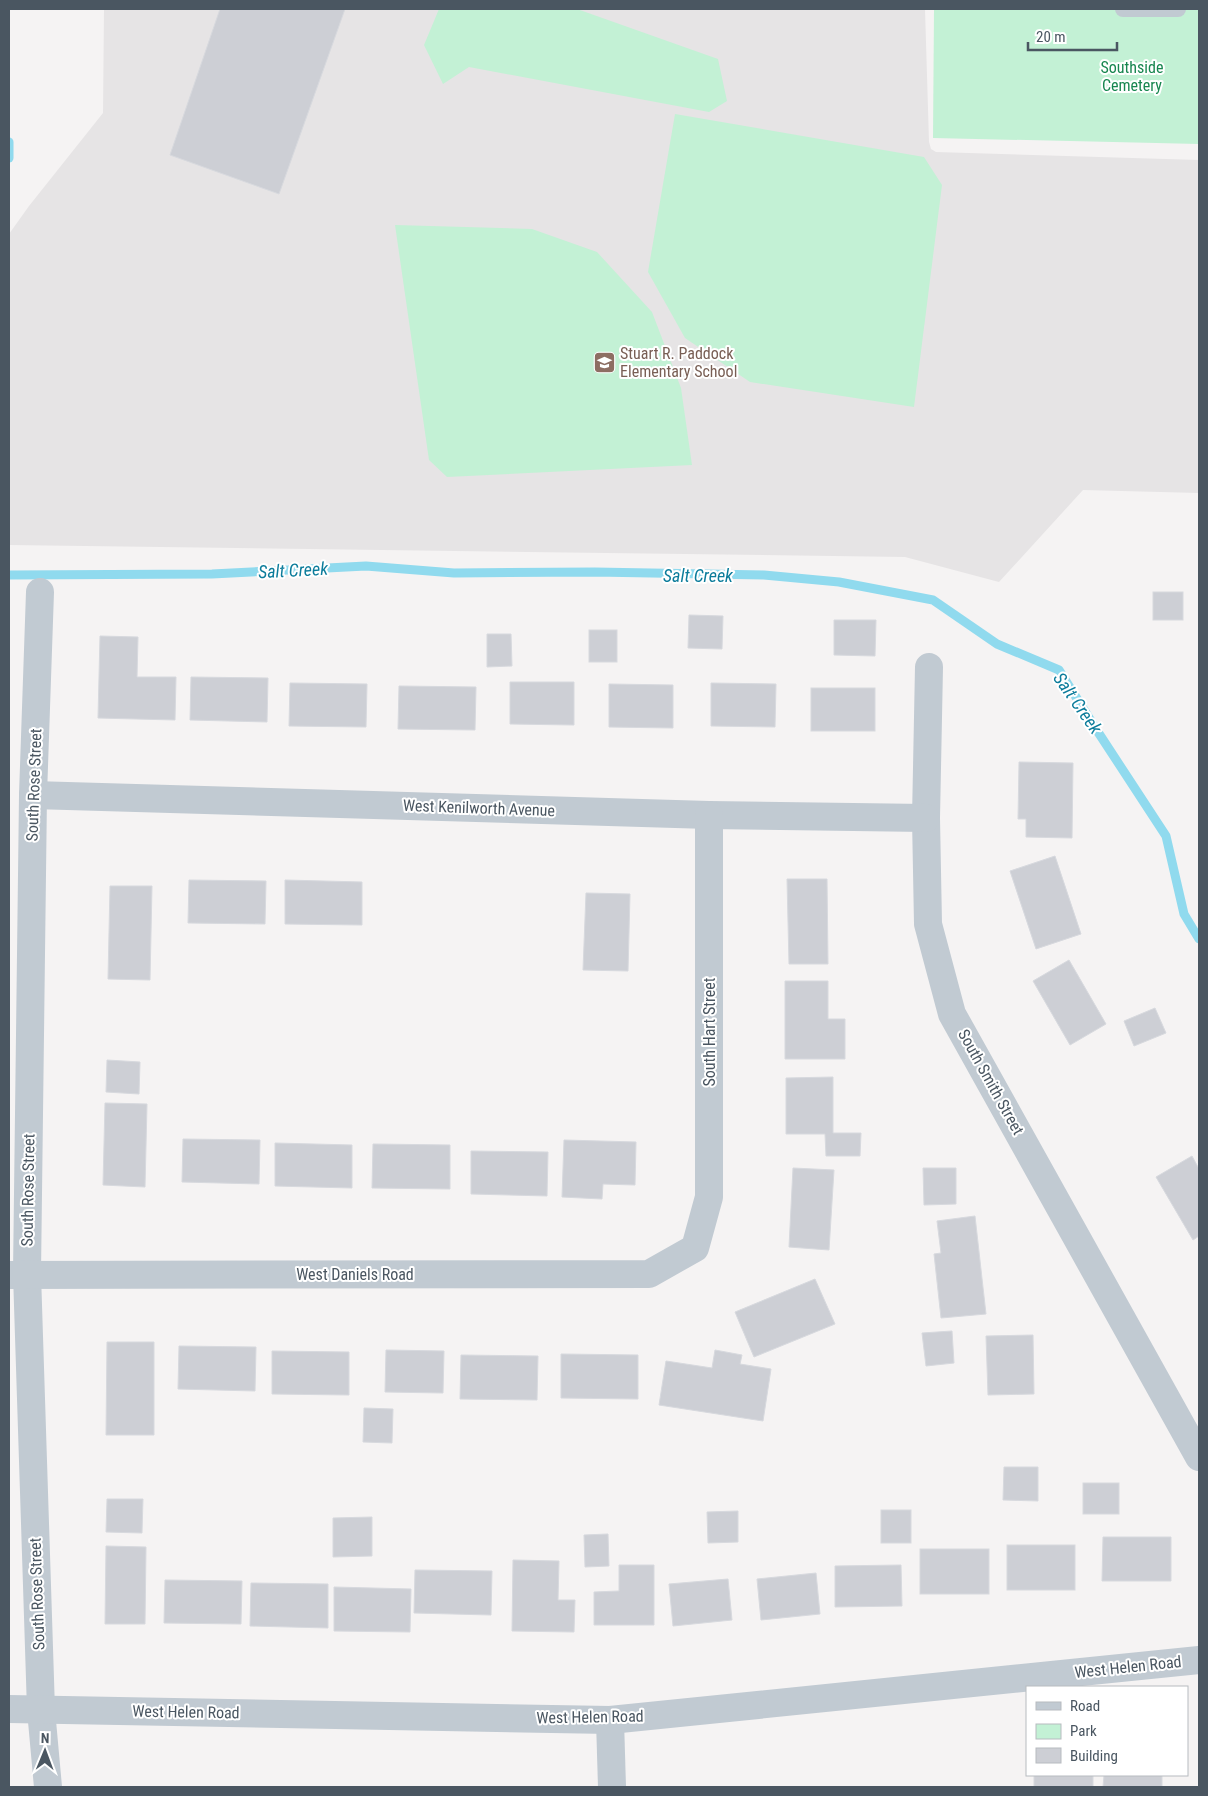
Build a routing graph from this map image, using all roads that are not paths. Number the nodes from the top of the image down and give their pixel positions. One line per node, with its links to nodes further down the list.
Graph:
1 (1123, 9): 2 (lane)
2 (1178, 9)
3 (40, 592): 5 (street, South Rose Street)
4 (929, 667): 7 (street, South Smith Street)
5 (33, 795): 6 (street, West Kenilworth Avenue); 9 (street, South Rose Street)
6 (709, 815): 7 (street, West Kenilworth Avenue); 8 (street, South Hart Street)
7 (926, 818): 10 (street, South Smith Street)
8 (695, 1248): 9 (street, West Daniels Road)
9 (18, 1274): 13 (street, South Rose Street)
10 (1199, 1457)
11 (1199, 1660): 14 (street, West Helen Road)
12 (9, 1709): 13 (street, West Helen Road)
13 (41, 1710): 14 (street, West Helen Road); 15 (street, South Rose Street)
14 (610, 1720): 16 (street)
15 (48, 1787)
16 (612, 1787)

